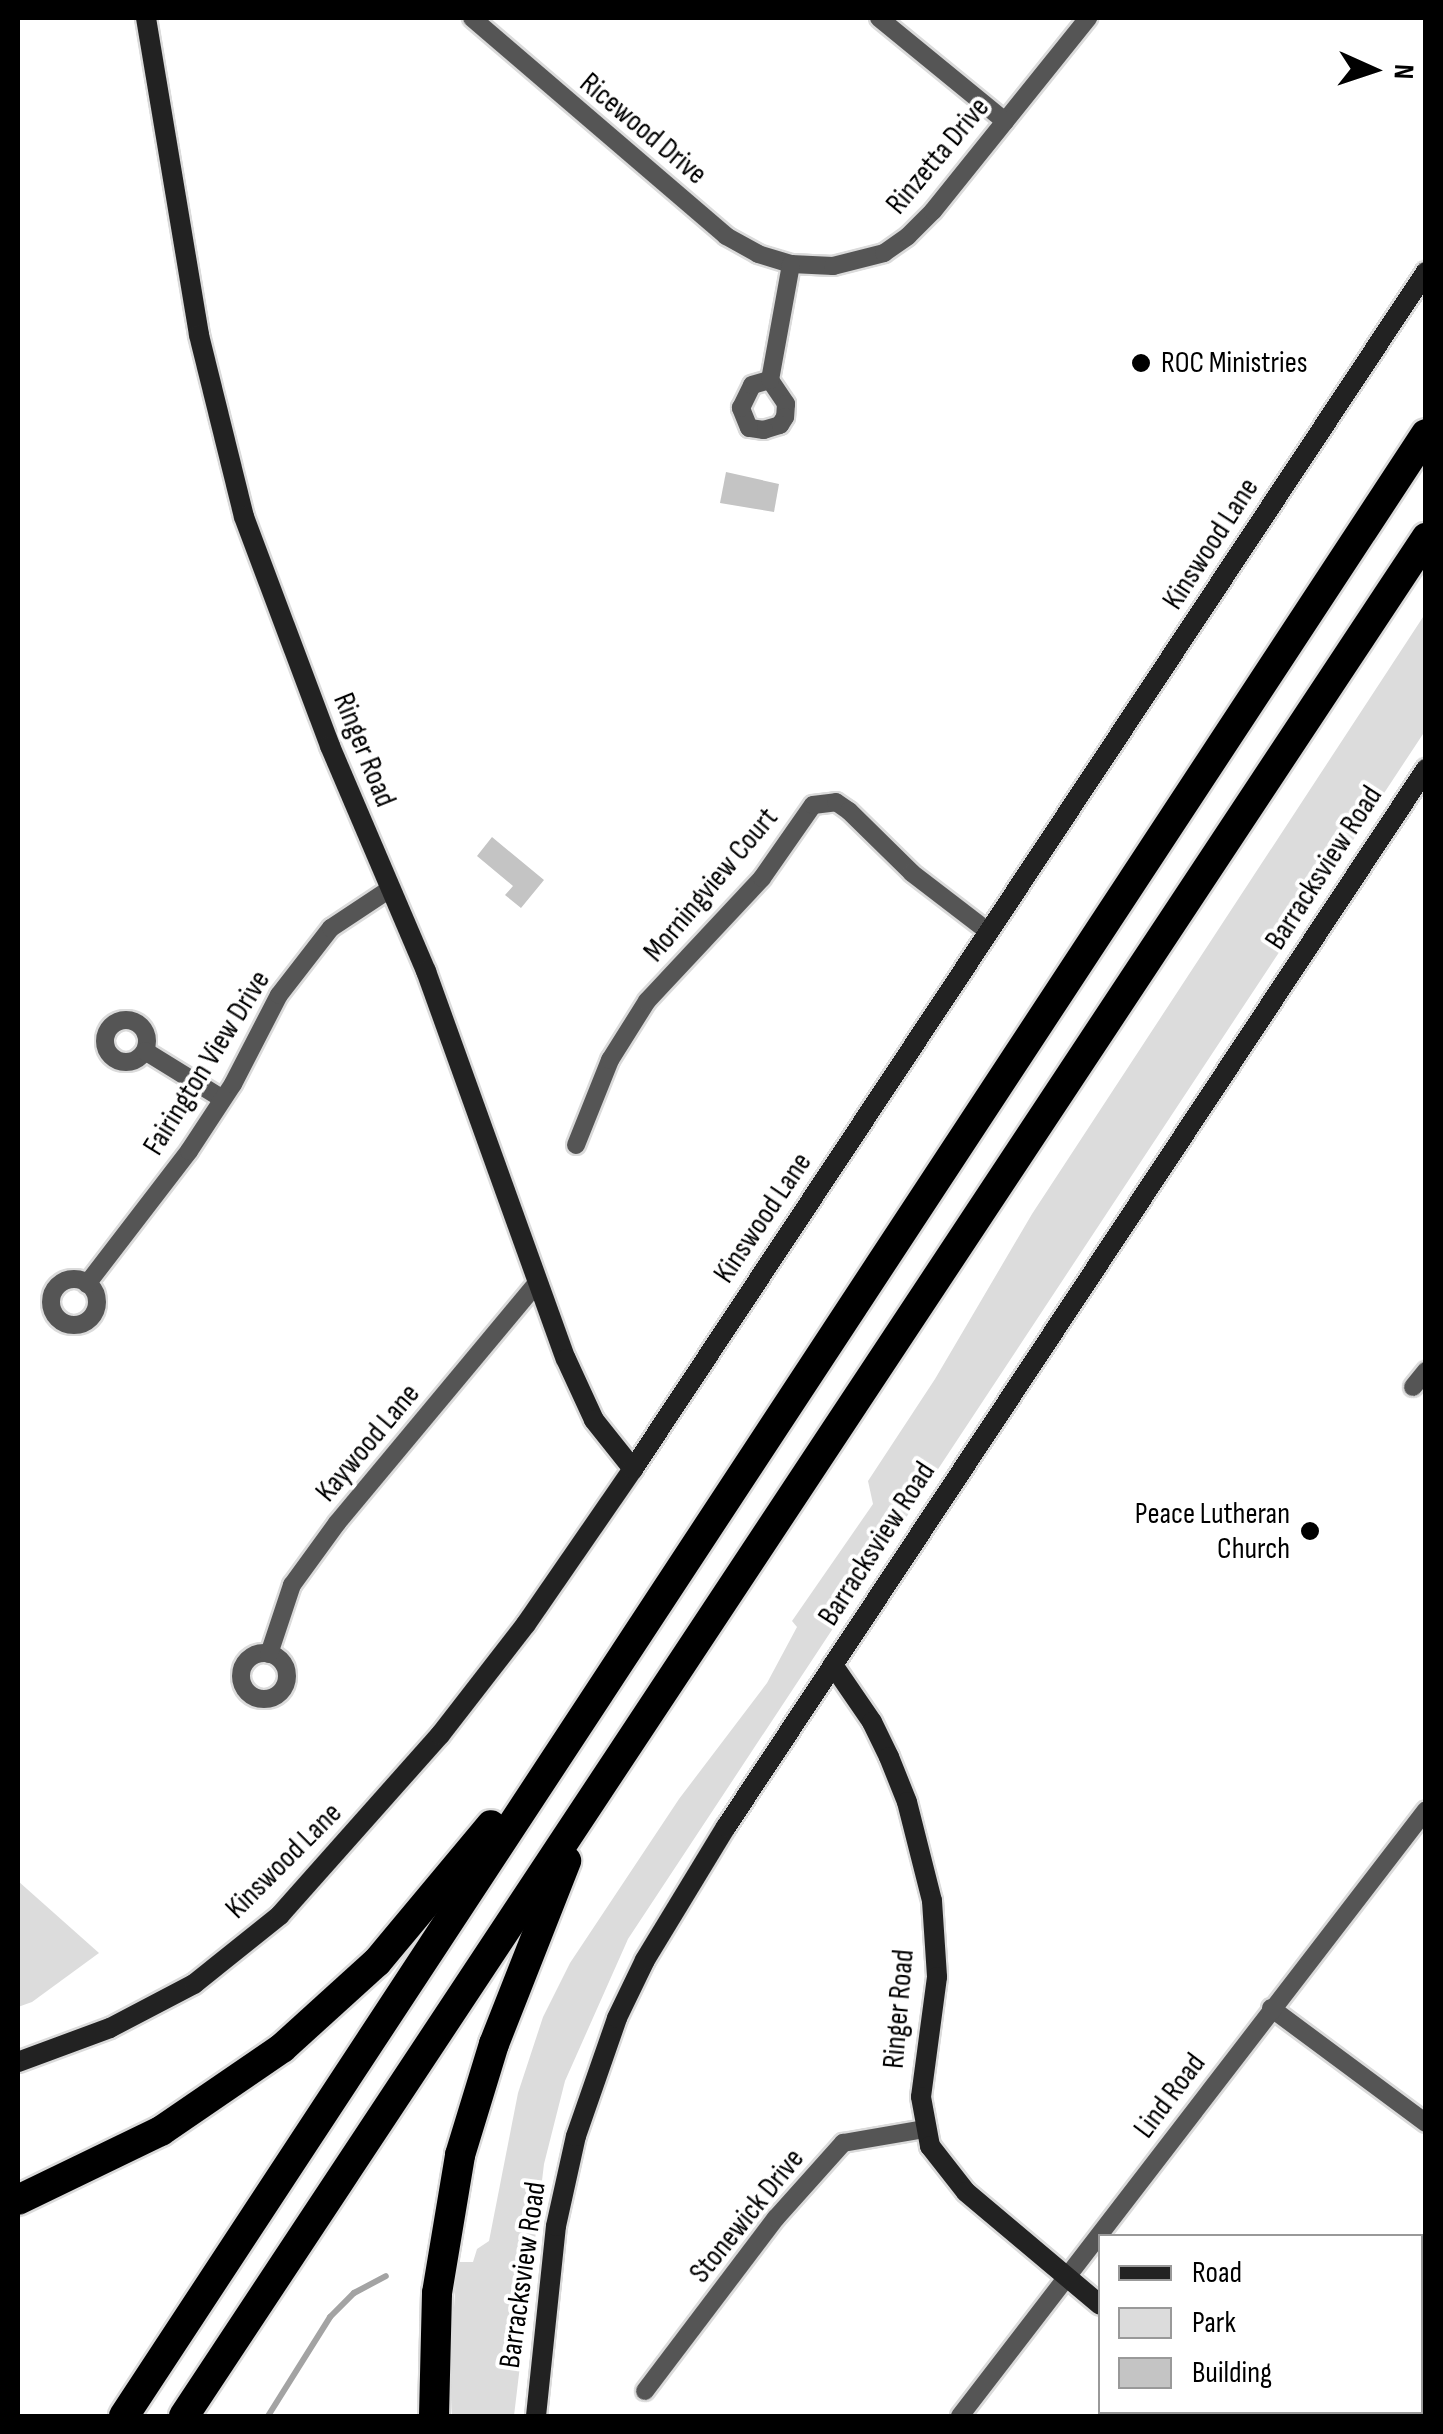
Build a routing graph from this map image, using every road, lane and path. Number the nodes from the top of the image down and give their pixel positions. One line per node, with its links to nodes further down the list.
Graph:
1 (146, 18): 12 (street, Ringer Road)
2 (472, 18): 6 (street, Ricewood Drive)
3 (879, 18): 5 (street)
4 (1088, 18): 5 (street, Rinzetta Drive)
5 (1005, 122): 6 (street, Rinzetta Drive)
6 (791, 264): 8 (street)
7 (1426, 272): 13 (street, Kinswood Lane)
8 (770, 380)
9 (1426, 434): 24 (highway)
10 (1426, 538): 25 (highway)
11 (1426, 769): 23 (street, Barracksview Road)
12 (390, 889): 15 (street, Fairington View Drive); 17 (street, Ringer Road)
13 (989, 932): 16 (street, Morningview Court); 21 (street, Kinswood Lane)
14 (145, 1051): 15 (street)
15 (222, 1098): 18 (street, Fairington View Drive)
16 (576, 1145)
17 (537, 1283): 21 (street, Ringer Road); 22 (street, Kaywood Lane)
18 (87, 1284)
19 (1426, 1371): 20 (street)
20 (1413, 1387)
21 (633, 1469): 28 (street, Kinswood Lane)
22 (269, 1654)
23 (833, 1665): 30 (street, Ringer Road); 40 (street, Barracksview Road)
24 (586, 1706): 31 (highway); 37 (highway)
25 (589, 1803): 38 (highway); 39 (highway)
26 (1426, 1810): 27 (street, Lind Road)
27 (1271, 2008): 29 (street); 32 (street, Lind Road)
28 (18, 2062)
29 (1426, 2122)
30 (924, 2129): 34 (street, Ringer Road); 36 (street, Stonewick Drive)
31 (18, 2200)
32 (1100, 2234)
33 (1098, 2236): 34 (street, Lind Road)
34 (1067, 2277): 35 (street, Ringer Road); 41 (street, Lind Road)
35 (1098, 2303)
36 (644, 2391)
37 (124, 2416)
38 (184, 2416)
39 (434, 2416)
40 (536, 2416)
41 (960, 2416)

